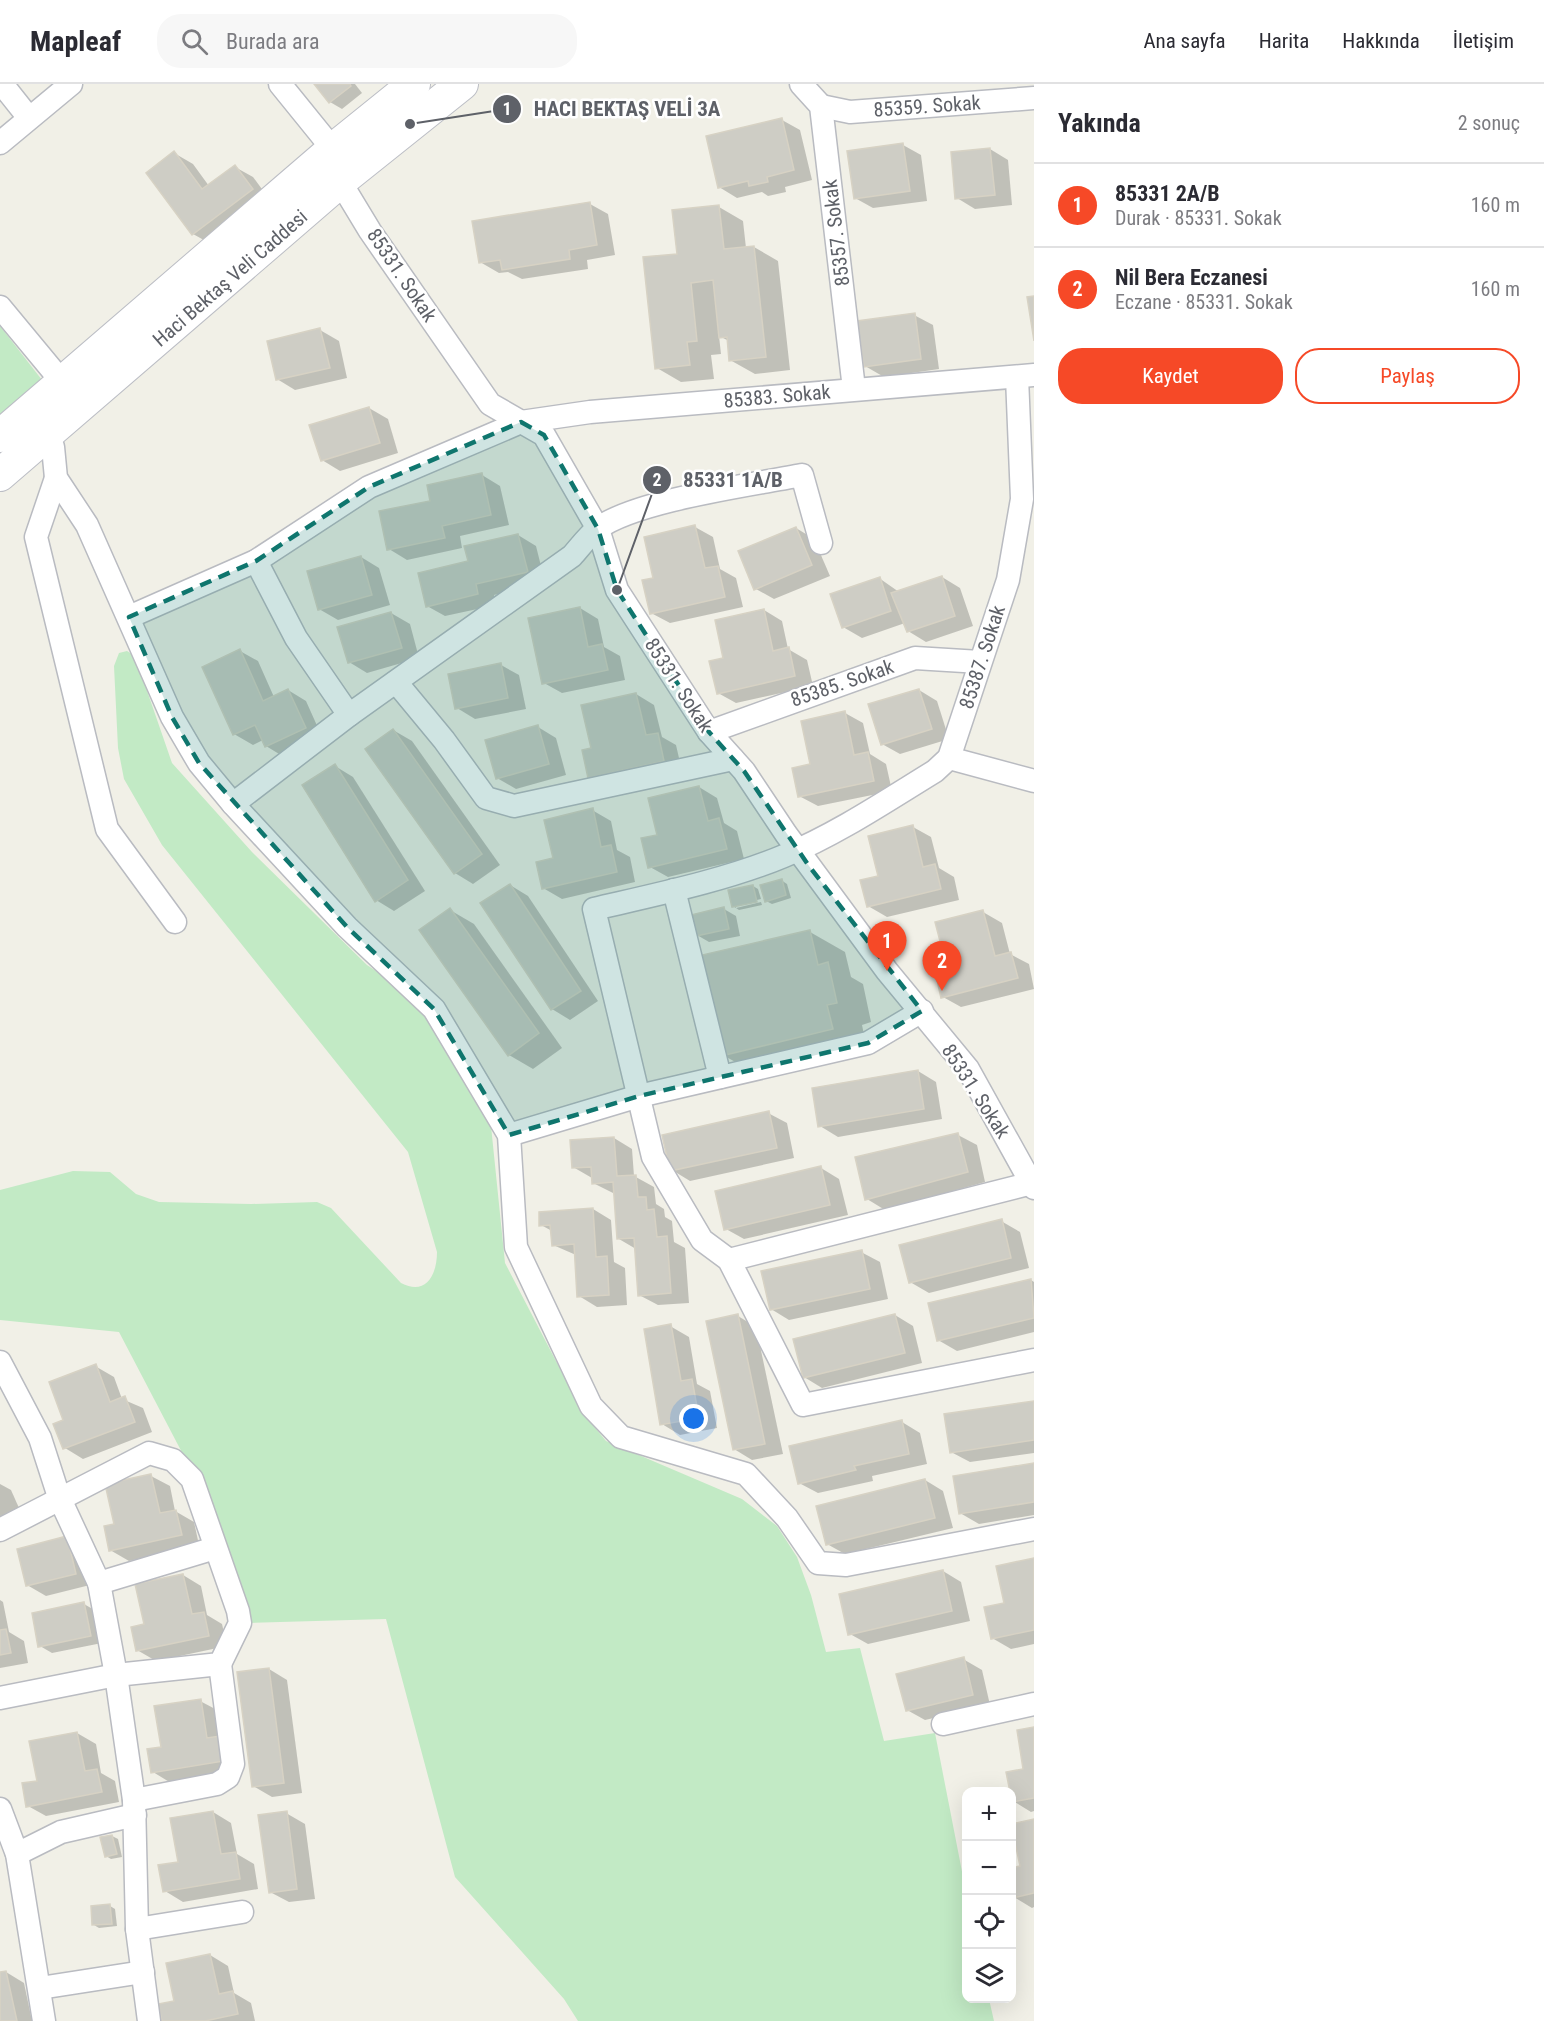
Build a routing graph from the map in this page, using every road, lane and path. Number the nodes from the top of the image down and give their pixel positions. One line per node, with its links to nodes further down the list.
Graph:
1 (2, 84): 10 (street)
2 (71, 84): 10 (street)
3 (280, 84): 12 (street, 85331. Sokak)
4 (414, 84): 12 (main road, Haci Bektaş Veli Caddesi)
5 (462, 84): 12 (main road, Haci Bektaş Veli Caddesi)
6 (801, 84): 9 (street)
7 (992, 93): 8 (street, 85359. Sokak); 9 (street, 85359. Sokak)
8 (1034, 98)
9 (821, 105): 16 (street, 85357. Sokak)
10 (29, 118): 11 (street)
11 (0, 143)
12 (336, 165): 15 (main road, Haci Bektaş Veli Caddesi); 17 (street, 85331. Sokak); 19 (main road, Haci Bektaş Veli Caddesi)
13 (0, 307): 15 (street)
14 (1026, 376): 16 (street, 85383. Sokak); 26 (street, 85387. Sokak)
15 (63, 383): 18 (main road, Haci Bektaş Veli Caddesi)
16 (854, 389): 17 (street, 85383. Sokak)
17 (521, 423): 22 (street, 85331. Sokak); 24 (street, 85383. Sokak)
18 (0, 436)
19 (47, 437): 20 (main road, Haci Bektaş Veli Caddesi); 21 (street)
20 (0, 476)
21 (56, 478): 25 (street); 36 (street)
22 (598, 529): 23 (street); 27 (street); 29 (street, 85331. Sokak)
23 (821, 543)
24 (256, 561): 25 (street, 85383. Sokak); 28 (street)
25 (129, 617): 33 (street)
26 (980, 662): 29 (street, 85385. Sokak); 30 (street, 85387. Sokak)
27 (396, 682): 28 (street); 31 (street)
28 (350, 716): 33 (street)
29 (709, 732): 31 (street, 85331. Sokak)
30 (950, 758): 32 (street); 34 (street)
31 (733, 759): 34 (street, 85331. Sokak)
32 (1034, 781)
33 (233, 804): 40 (street)
34 (798, 850): 35 (street); 37 (street, 85331. Sokak)
35 (674, 890): 38 (street); 39 (street)
36 (175, 922)
37 (922, 1011): 38 (street); 41 (street, 85331. Sokak)
38 (720, 1077): 39 (street)
39 (639, 1096): 40 (street); 42 (street)
40 (509, 1135): 46 (street)
41 (1033, 1185): 42 (street)
42 (729, 1260): 43 (street)
43 (1034, 1360)
44 (0, 1362): 45 (street)
45 (59, 1497): 47 (street); 48 (street); 49 (street)
46 (1034, 1528)
47 (0, 1530)
48 (214, 1548): 49 (street); 50 (street)
49 (99, 1583): 51 (street)
50 (220, 1664): 51 (street); 55 (street)
51 (116, 1675): 52 (street); 55 (street)
52 (0, 1698)
53 (1034, 1704): 54 (street)
54 (944, 1725)
55 (135, 1807): 57 (street); 59 (street)
56 (0, 1809): 57 (street)
57 (17, 1854): 61 (street)
58 (242, 1912): 59 (street)
59 (137, 1929): 60 (street)
60 (143, 1972): 61 (street); 63 (street)
61 (40, 1988): 62 (street)
62 (44, 2021)
63 (149, 2021)

